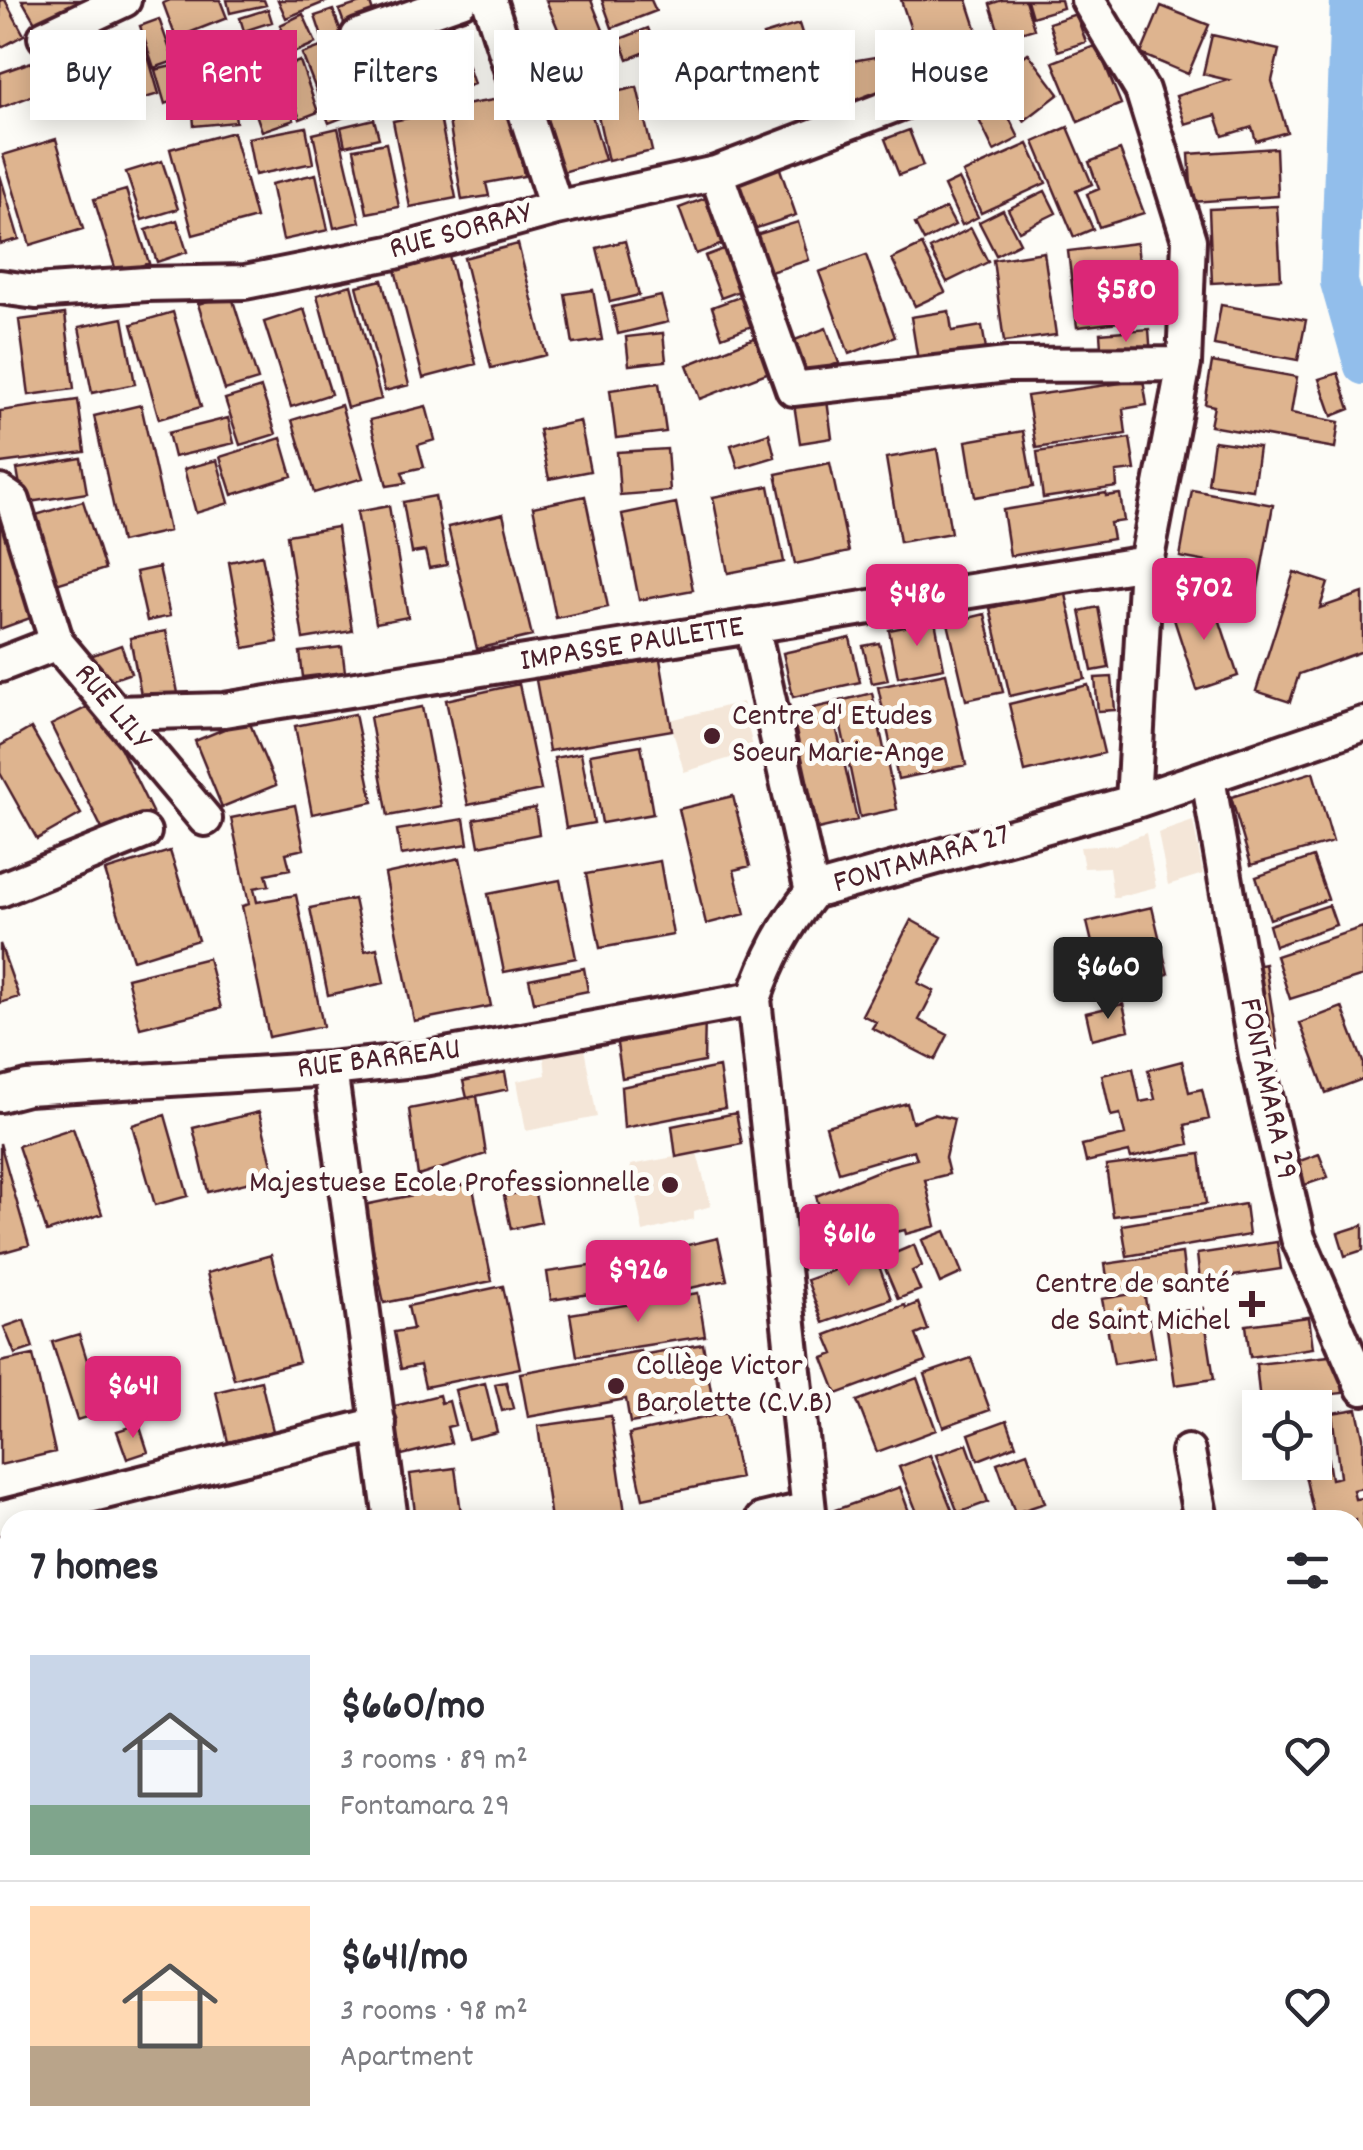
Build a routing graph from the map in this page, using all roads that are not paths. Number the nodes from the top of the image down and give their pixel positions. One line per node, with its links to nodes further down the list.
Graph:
1 (124, 0): 5 (street)
2 (461, 0): 6 (street)
3 (489, 0): 9 (street)
4 (1088, 0): 11 (street)
5 (62, 30)
6 (375, 30)
7 (875, 113): 8 (street, RUE SORRAY)
8 (716, 173): 9 (street, RUE SORRAY); 11 (street)
9 (556, 208): 10 (street, RUE SORRAY)
10 (0, 287)
11 (1184, 364): 13 (street)
12 (0, 492): 15 (street)
13 (1146, 563): 14 (street, IMPASSE PAULETTE); 20 (street)
14 (752, 626): 17 (street, IMPASSE PAULETTE); 24 (street)
15 (57, 643): 16 (street, RUE LILY); 17 (street, RUE LILY)
16 (0, 665)
17 (116, 713): 21 (street, RUE LILY)
18 (1363, 724): 19 (street, FONTAMARA 27)
19 (1208, 778): 20 (street, FONTAMARA 27); 28 (street, FONTAMARA 29)
20 (1133, 802): 24 (street, FONTAMARA 27)
21 (204, 820)
22 (144, 832): 23 (street)
23 (0, 890)
24 (812, 892): 25 (street, FONTAMARA 27)
25 (754, 999): 26 (street, RUE BARREAU); 33 (street, FONTAMARA 27)
26 (330, 1069): 27 (street, RUE BARREAU); 29 (street)
27 (0, 1095)
28 (1363, 1388)
29 (379, 1424): 31 (street); 32 (street)
30 (1188, 1452): 34 (street)
31 (32, 1510)
32 (390, 1510)
33 (809, 1510)
34 (1199, 1510)

